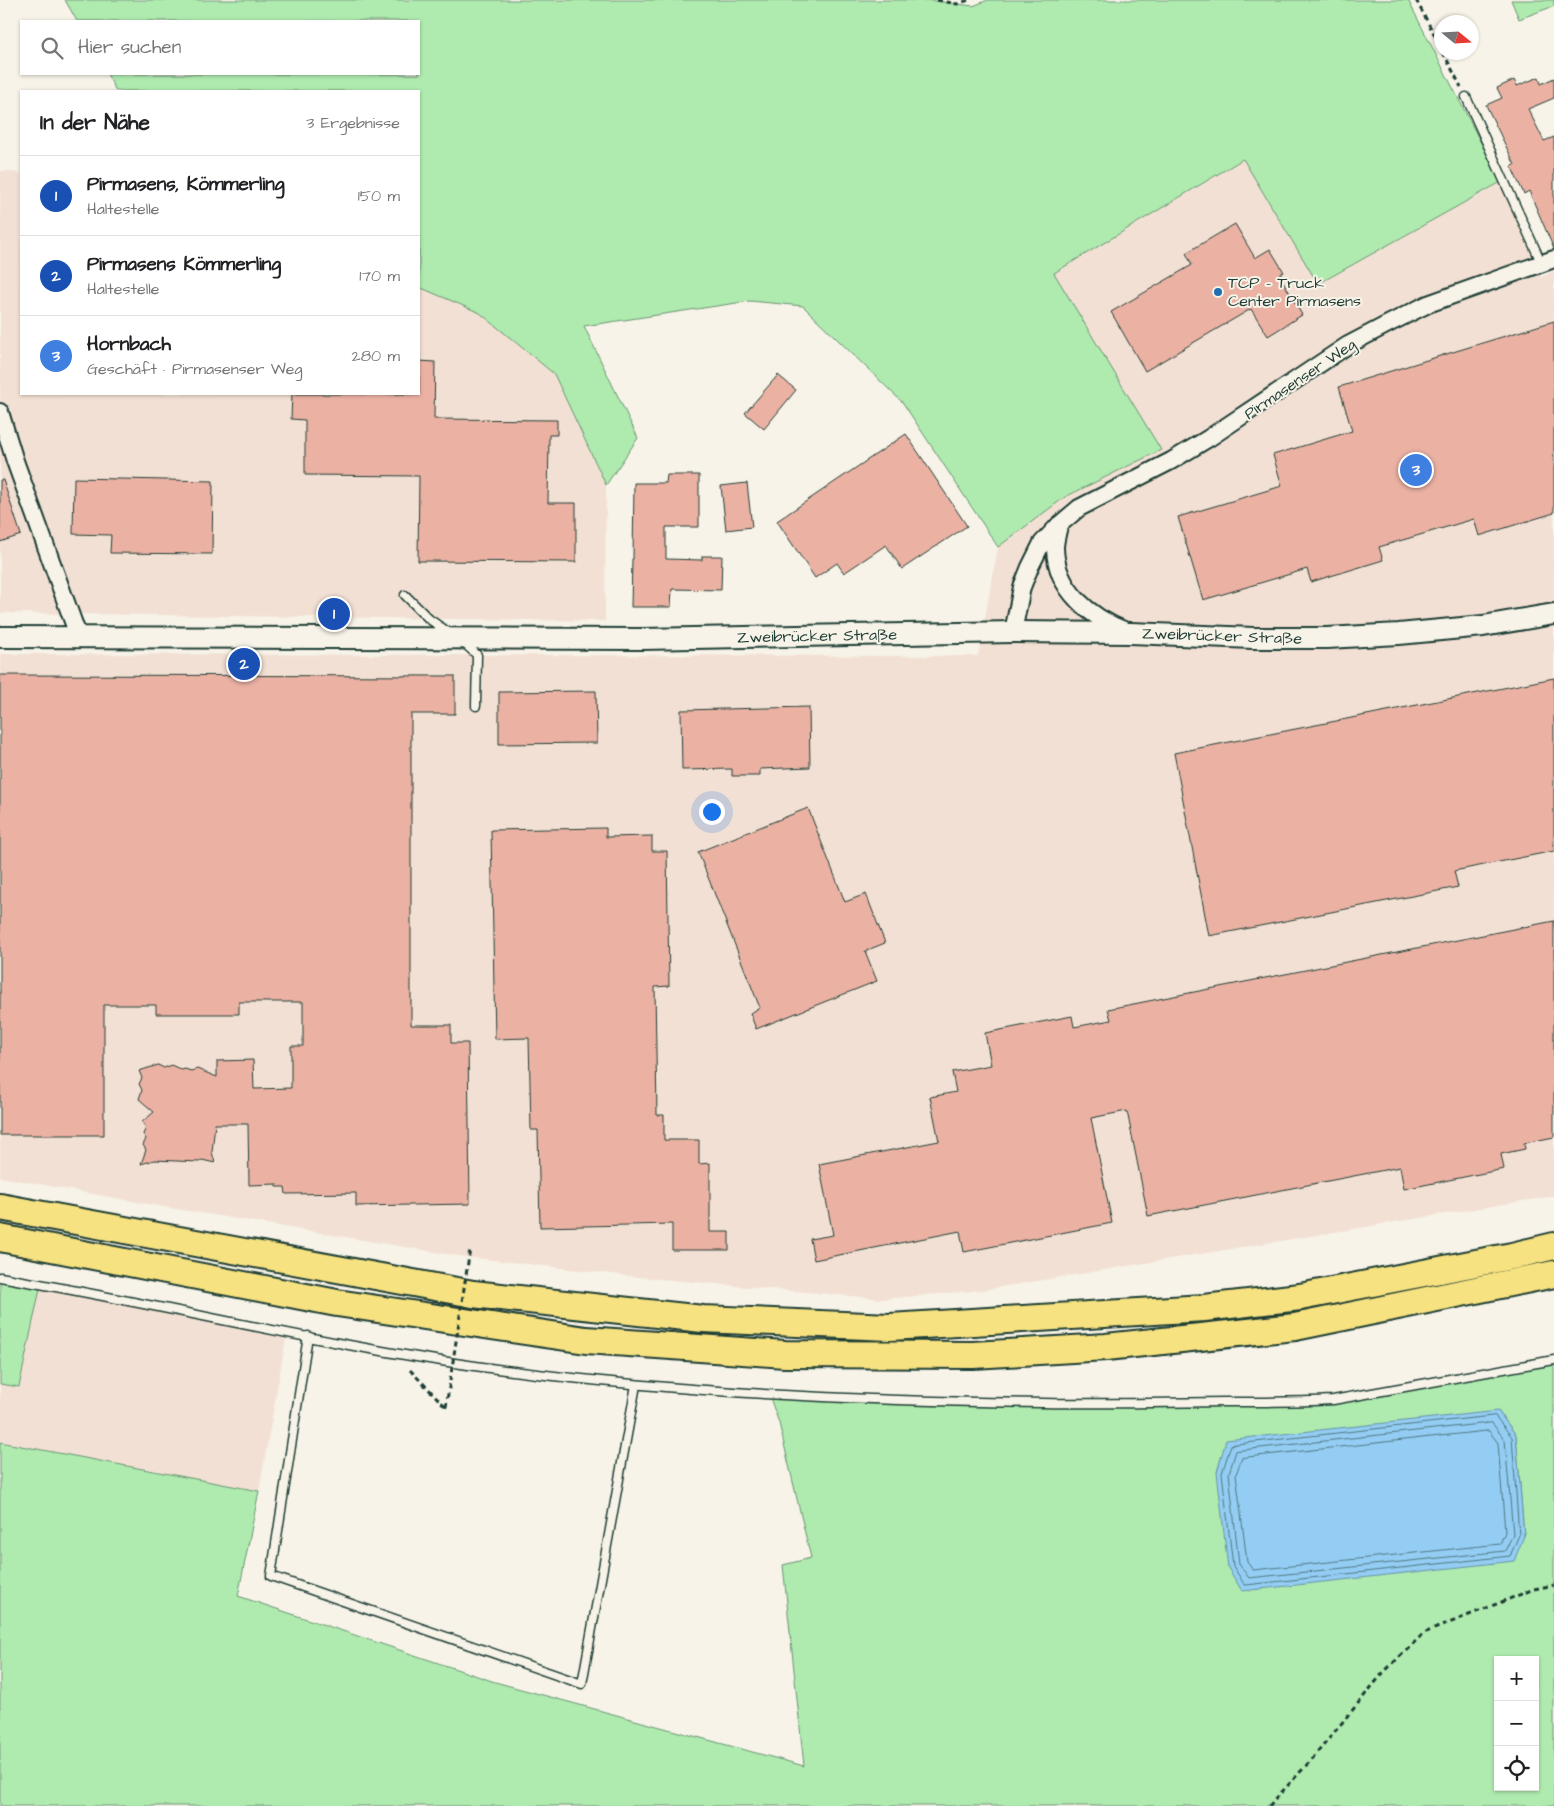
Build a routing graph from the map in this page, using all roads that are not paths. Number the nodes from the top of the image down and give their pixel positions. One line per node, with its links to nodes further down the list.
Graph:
1 (1466, 97): 2 (lane)
2 (1548, 262): 4 (street, Pirmasenser Weg)
3 (0, 412): 10 (street)
4 (1059, 525): 7 (street, Pirmasenser Weg); 8 (street)
5 (405, 595): 11 (lane)
6 (1554, 614): 8 (street, Zweibrücker Straße)
7 (1013, 632): 8 (street, Zweibrücker Straße); 11 (street, Zweibrücker Straße)
8 (1131, 633)
9 (0, 637): 10 (street, Zweibrücker Straße)
10 (79, 638): 11 (street, Zweibrücker Straße)
11 (459, 639): 12 (lane)
12 (476, 706)
13 (0, 1206): 15 (highway)
14 (0, 1238): 16 (highway)
15 (1554, 1246)
16 (1554, 1274)
17 (0, 1277): 18 (lane)
18 (308, 1336): 20 (lane); 20 (lane)
19 (1554, 1360): 20 (lane)
20 (636, 1385)

